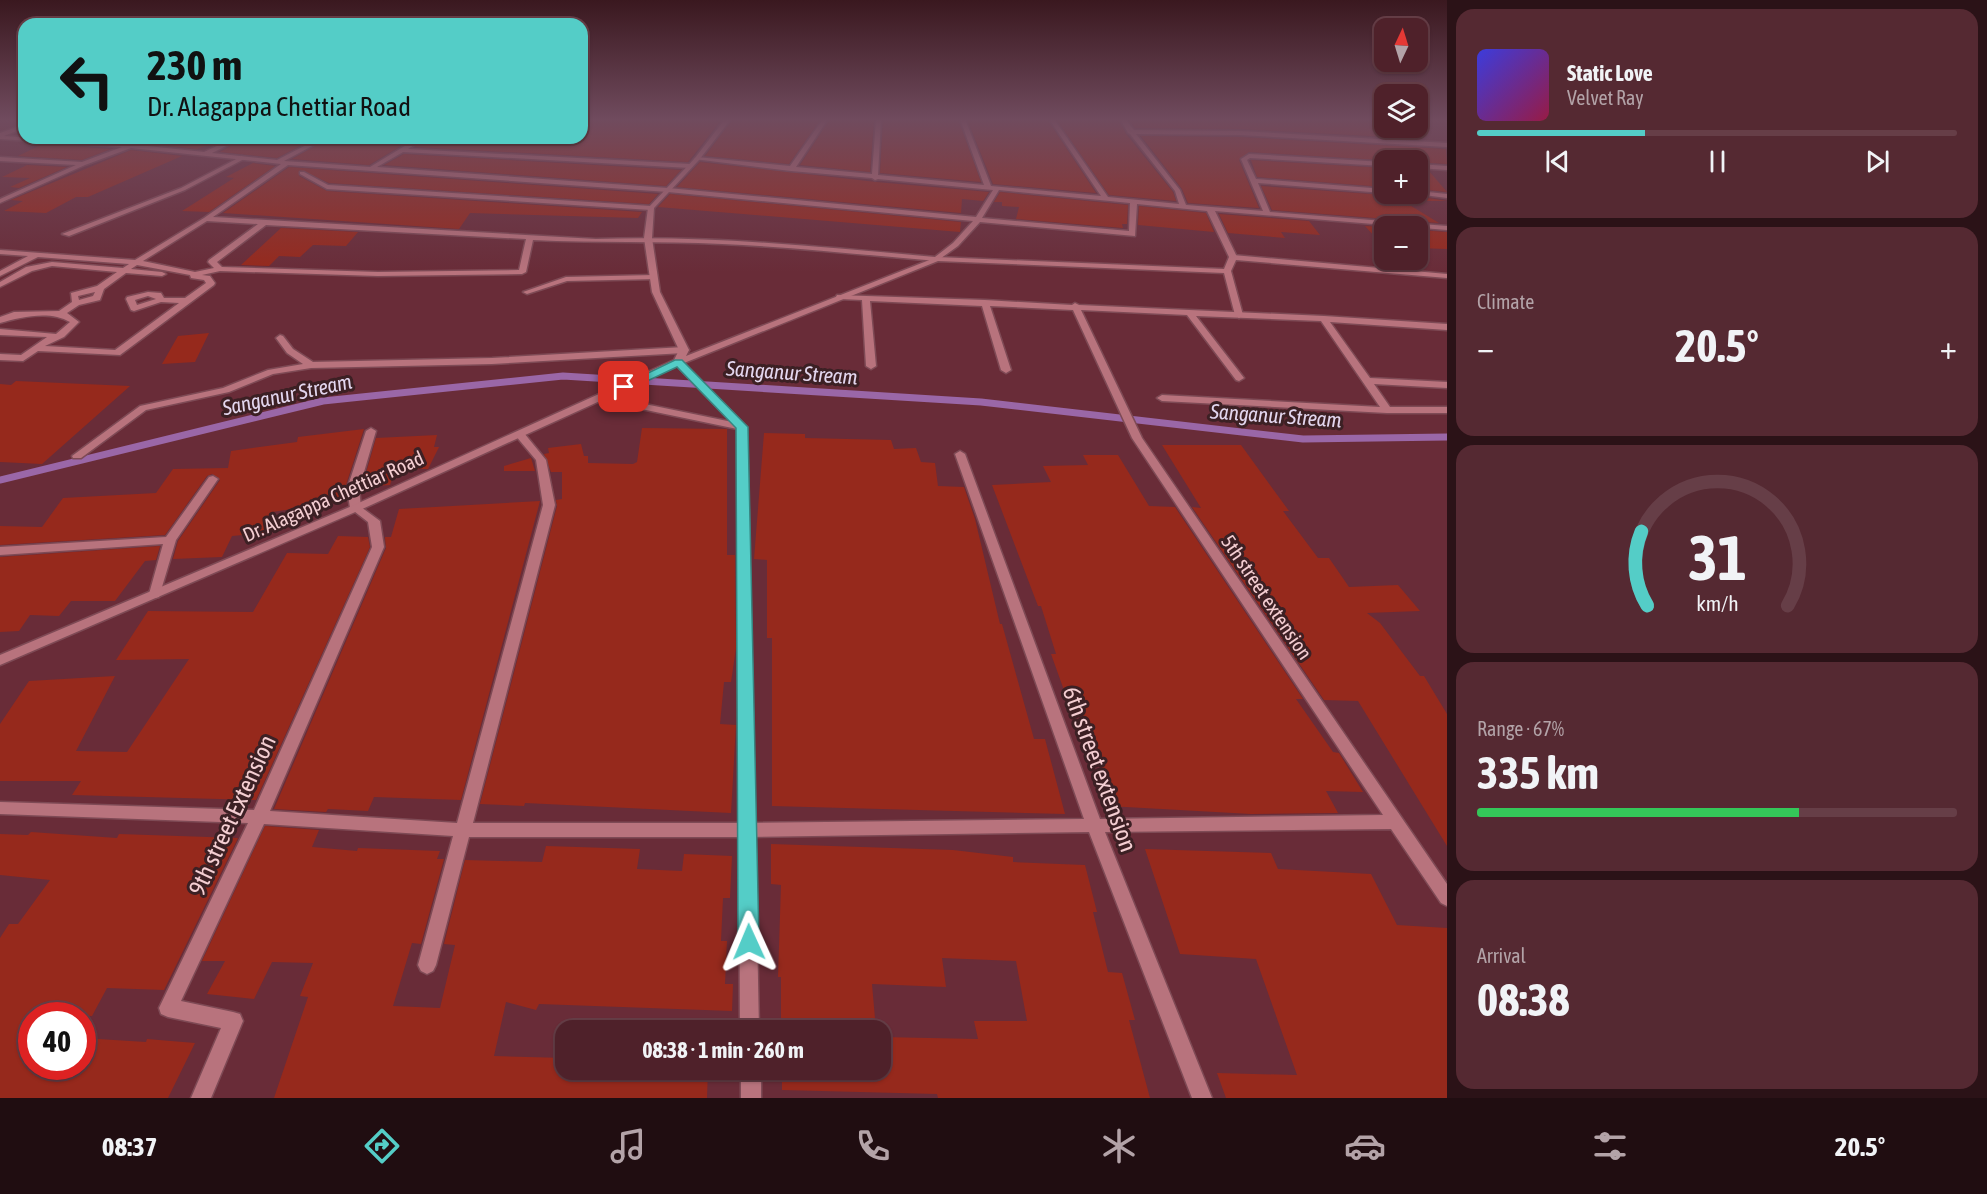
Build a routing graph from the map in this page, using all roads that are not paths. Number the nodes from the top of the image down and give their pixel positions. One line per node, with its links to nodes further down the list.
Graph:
1 (69, 170): 22 (street)
2 (219, 170): 32 (street)
3 (276, 170): 29 (street)
4 (402, 170): 17 (street)
5 (686, 170): 17 (street)
6 (803, 170): 13 (street)
7 (876, 170): 13 (street)
8 (982, 170): 15 (street)
9 (1086, 170): 21 (street)
10 (1161, 170): 24 (street)
11 (1248, 170): 14 (street)
12 (302, 173): 25 (street)
13 (875, 178): 15 (street)
14 (1253, 182): 18 (street); 27 (street)
15 (988, 187): 16 (street)
16 (997, 188): 21 (street); 28 (street)
17 (668, 190): 25 (street); 28 (street)
18 (1374, 190)
19 (1428, 195): 20 (street)
20 (1447, 196)
21 (1105, 198): 23 (street)
22 (1, 200)
23 (1134, 201): 24 (street); 28 (street)
24 (1183, 206): 26 (street)
25 (651, 208): 34 (street)
26 (1210, 209): 27 (street); 37 (street)
27 (1267, 213): 31 (street)
28 (981, 218): 38 (street)
29 (207, 219): 30 (street); 39 (street)
30 (264, 223): 33 (street); 40 (street)
31 (1447, 228)
32 (66, 234)
33 (530, 237): 34 (street); 40 (street)
34 (648, 238): 38 (street); 44 (street)
35 (0, 252): 36 (street)
36 (37, 254): 39 (street); 43 (street)
37 (1233, 257): 42 (street); 45 (street)
38 (936, 258): 42 (street); 48 (street, Dr. Alagappa Chettiar Road)
39 (136, 262): 40 (street); 41 (street)
40 (220, 269)
41 (123, 271): 46 (street); 51 (street); 55 (street)
42 (1227, 271): 56 (street)
43 (0, 274)
44 (654, 276): 47 (street); 64 (street)
45 (1447, 276)
46 (0, 285)
47 (527, 292)
48 (840, 297): 49 (street); 67 (street, Dr. Alagappa Chettiar Road)
49 (866, 298): 52 (street); 68 (street)
50 (161, 300): 51 (street)
51 (186, 301): 63 (street)
52 (986, 302): 53 (street); 69 (street)
53 (1075, 306): 54 (street); 90 (street, 5th street extension)
54 (1189, 312): 56 (street); 70 (street)
55 (61, 313): 58 (street); 61 (street)
56 (1239, 315): 57 (street)
57 (1324, 319): 59 (street); 71 (street)
58 (0, 320)
59 (1447, 327)
60 (0, 332): 61 (street)
61 (61, 335): 63 (street)
62 (280, 338): 66 (street)
63 (36, 348): 65 (street)
64 (684, 350): 66 (street); 67 (street)
65 (0, 357)
66 (311, 365): 81 (street)
67 (682, 366): 73 (street, Dr. Alagappa Chettiar Road); 77 (street)
68 (871, 366)
69 (1006, 370)
70 (1239, 378)
71 (1367, 381): 72 (street); 75 (street)
72 (1447, 385)
73 (605, 396): 77 (street); 79 (street, Dr. Alagappa Chettiar Road)
74 (1162, 398): 75 (street)
75 (1387, 410): 76 (street)
76 (1447, 410)
77 (742, 427): 93 (street)
78 (371, 431): 83 (street)
79 (520, 435): 83 (street, Dr. Alagappa Chettiar Road); 92 (street)
80 (960, 454): 91 (street, 6th street extension)
81 (78, 456)
82 (213, 479): 84 (street)
83 (356, 508): 86 (street, Dr. Alagappa Chettiar Road); 89 (street, 9th street Extension)
84 (170, 540): 85 (street); 86 (street)
85 (0, 551)
86 (155, 594): 87 (street, Dr. Alagappa Chettiar Road)
87 (0, 660)
88 (0, 808): 89 (street)
89 (259, 817): 92 (street); 98 (street, 9th street Extension)
90 (1395, 822): 91 (street); 94 (street, 5th street extension)
91 (1094, 825): 93 (street); 100 (street, 6th street extension)
92 (461, 830): 93 (street); 95 (street)
93 (747, 830): 96 (street)
94 (1447, 897)
95 (427, 965)
96 (750, 1020)
97 (751, 1080): 99 (street)
98 (201, 1098)
99 (751, 1098)
100 (1202, 1098)

